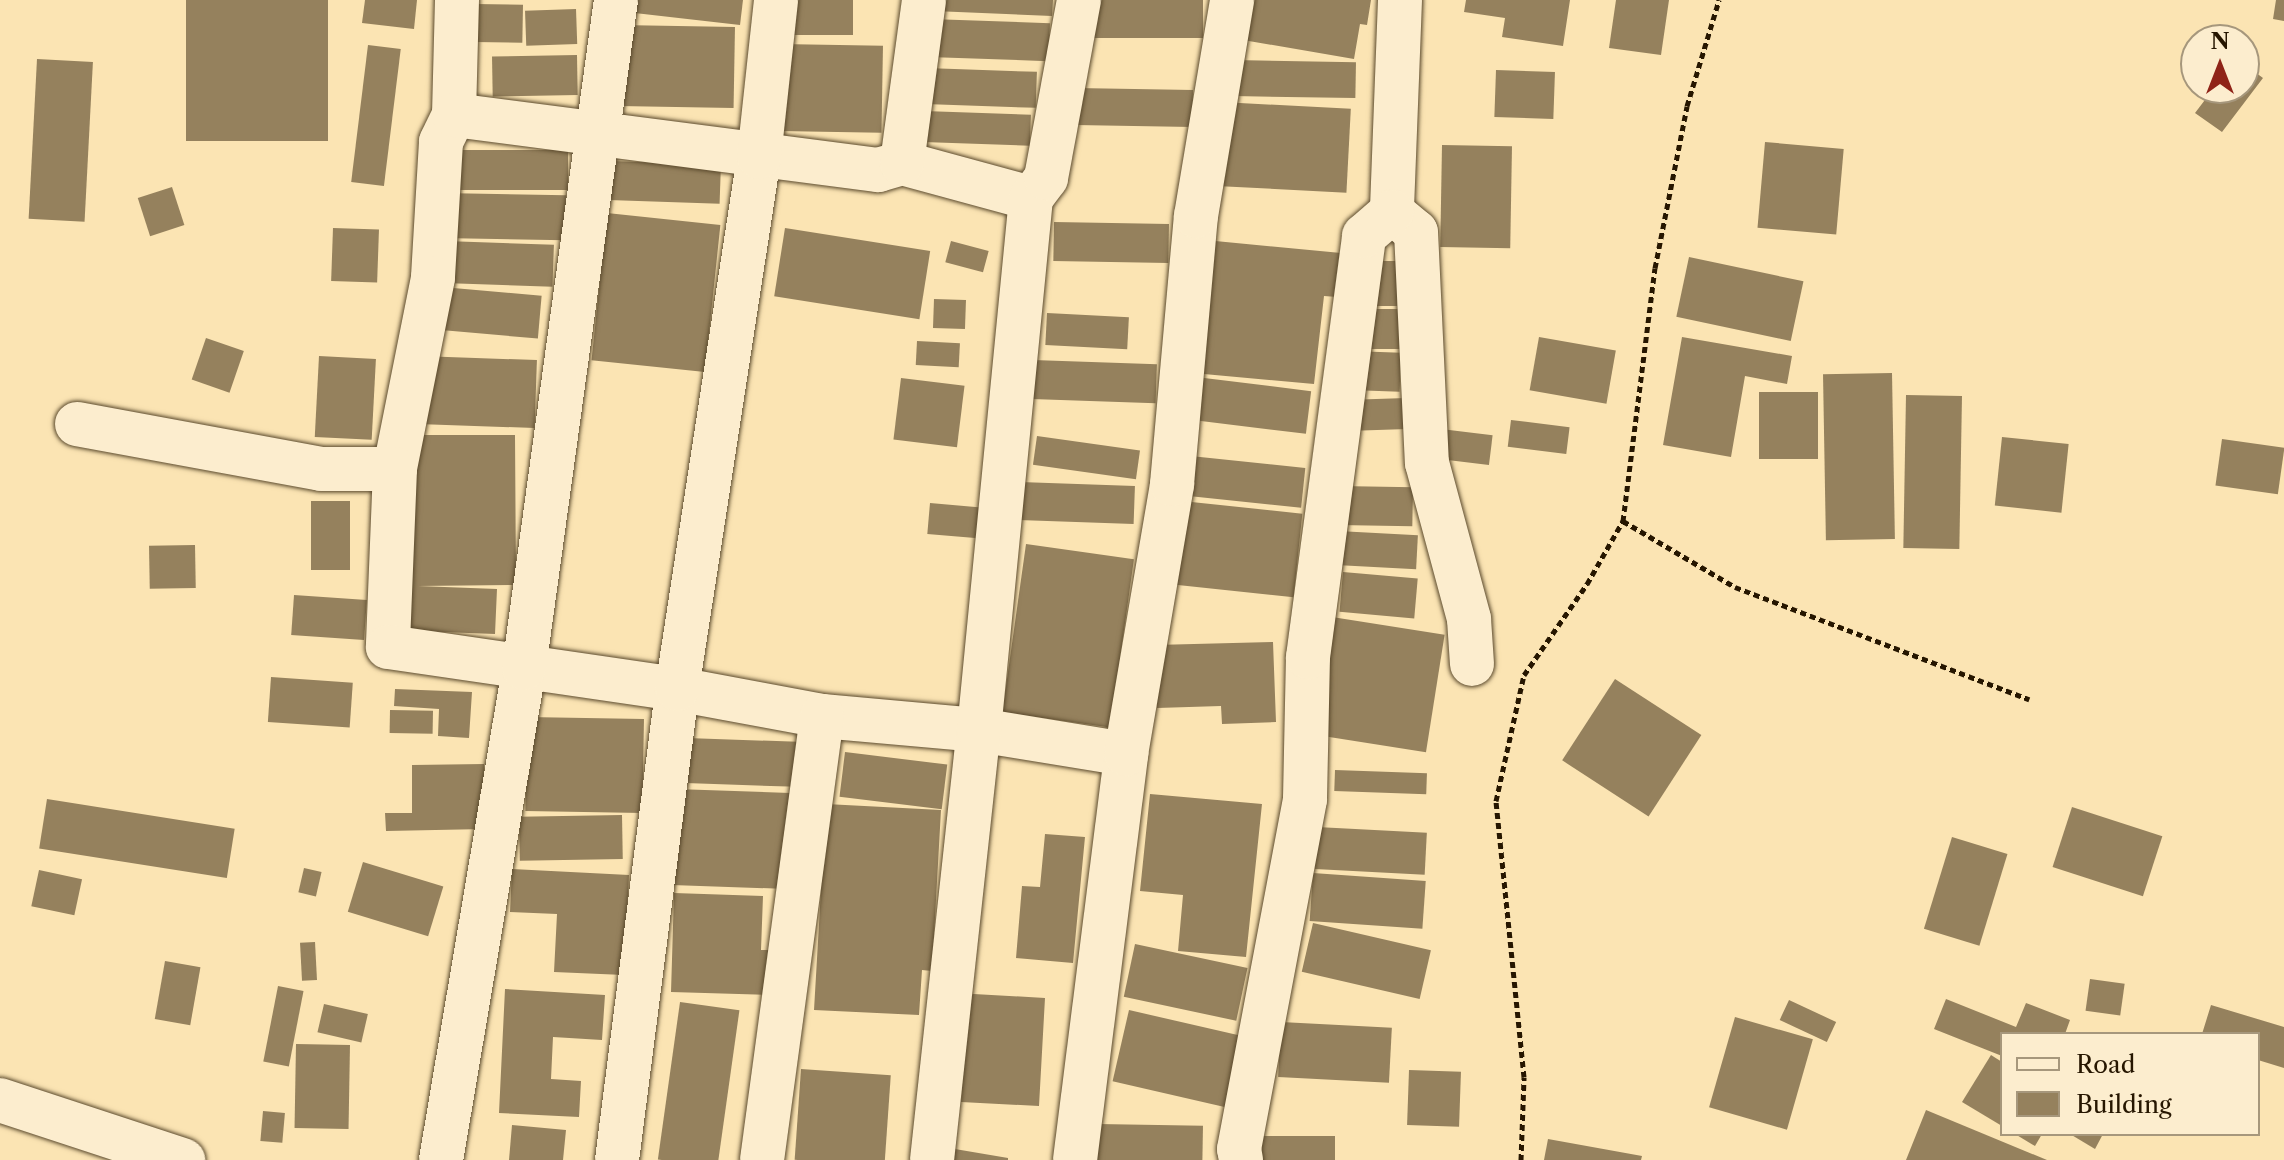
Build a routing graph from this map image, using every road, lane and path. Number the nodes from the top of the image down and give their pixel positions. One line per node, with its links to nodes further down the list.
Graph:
1 (457, 0): 9 (street)
2 (616, 0): 10 (street)
3 (776, 0): 11 (street)
4 (924, 0): 12 (street)
5 (1079, 0): 13 (street)
6 (1232, 0): 24 (street)
7 (1400, 0): 14 (street)
8 (1719, 0): 17 (path)
9 (454, 115): 10 (street); 16 (street)
10 (594, 136): 11 (street); 19 (street)
11 (759, 157): 12 (street); 20 (street)
12 (902, 163): 13 (street)
13 (1031, 198): 23 (street)
14 (1392, 212): 18 (street); 32 (street)
15 (77, 424): 16 (street)
16 (395, 469): 19 (street)
17 (1623, 521): 21 (path); 33 (path)
18 (1472, 664)
19 (524, 668): 20 (street); 27 (street)
20 (677, 689): 22 (street); 28 (street)
21 (2029, 699)
22 (822, 716): 23 (street); 29 (street)
23 (979, 730): 24 (street); 30 (street)
24 (1126, 754): 31 (street)
25 (0, 1100): 26 (street)
26 (183, 1160)
27 (441, 1160)
28 (617, 1160)
29 (762, 1160)
30 (932, 1160)
31 (1075, 1160)
32 (1241, 1160)
33 (1521, 1160)

